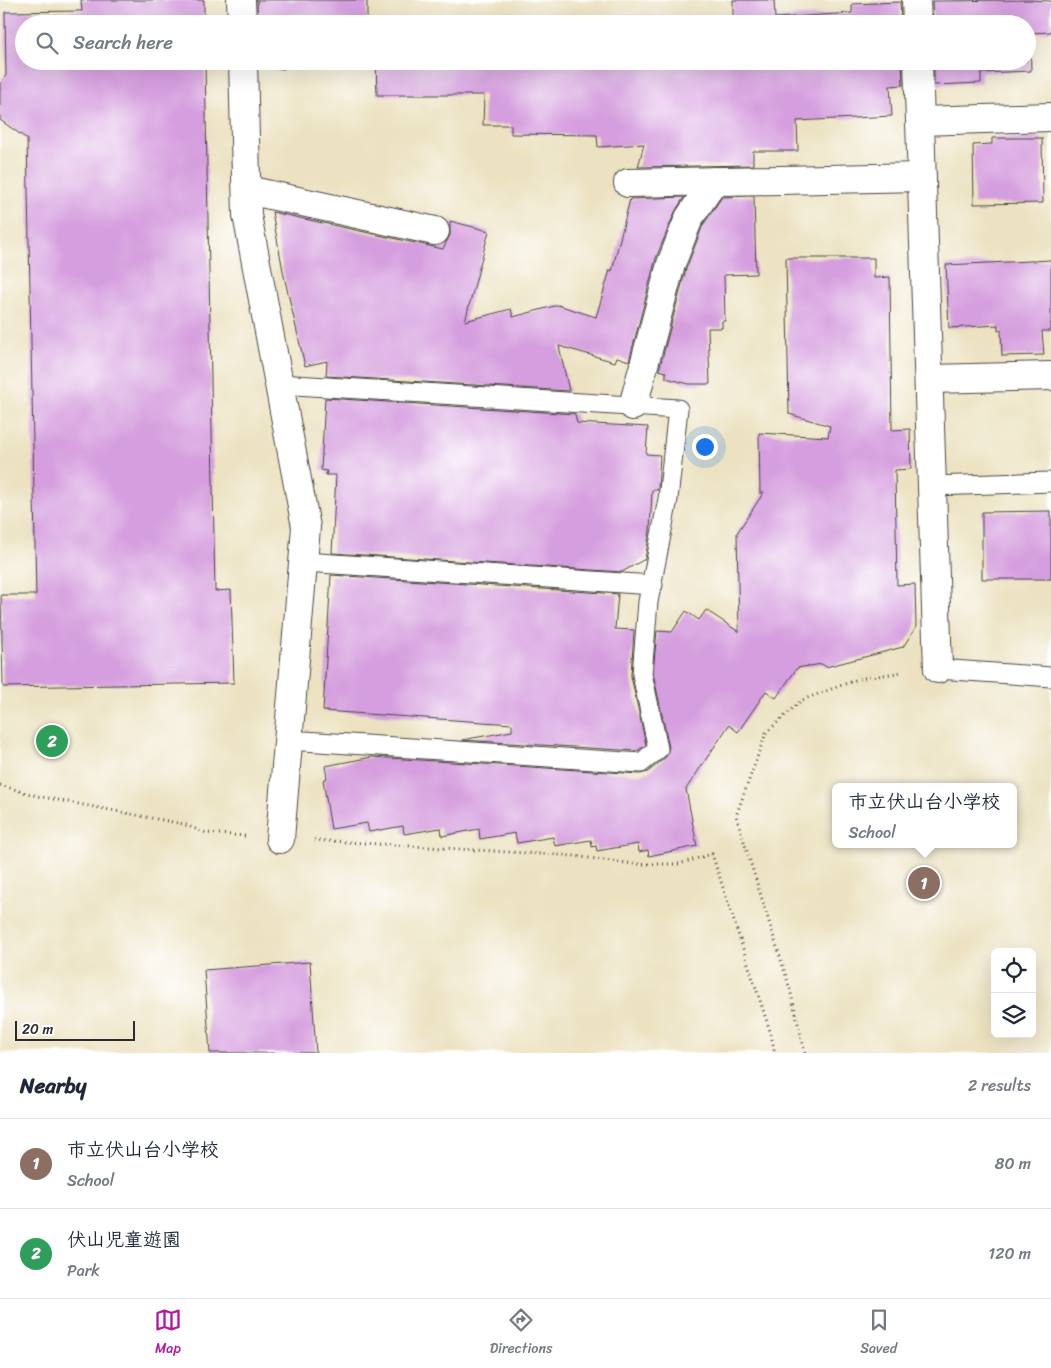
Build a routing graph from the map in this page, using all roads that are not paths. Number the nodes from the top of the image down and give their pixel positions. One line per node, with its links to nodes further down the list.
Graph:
1 (241, 0): 3 (street)
2 (916, 0): 4 (street)
3 (242, 15)
4 (916, 15)
5 (243, 70): 12 (street)
6 (918, 70): 8 (street)
7 (1051, 117): 8 (street)
8 (920, 121): 9 (street)
9 (922, 177): 10 (street); 15 (street)
10 (714, 181): 11 (street); 17 (street)
11 (628, 183)
12 (247, 190): 13 (street); 16 (street)
13 (435, 231)
14 (1051, 376): 15 (street)
15 (928, 379): 19 (street)
16 (279, 384): 17 (lane); 20 (street)
17 (633, 406): 21 (lane)
18 (1051, 482): 19 (lane)
19 (932, 486): 22 (street)
20 (304, 562): 21 (lane); 24 (street)
21 (653, 585): 24 (lane)
22 (938, 669): 23 (lane)
23 (1051, 677)
24 (288, 740): 25 (street)
25 (280, 839)

